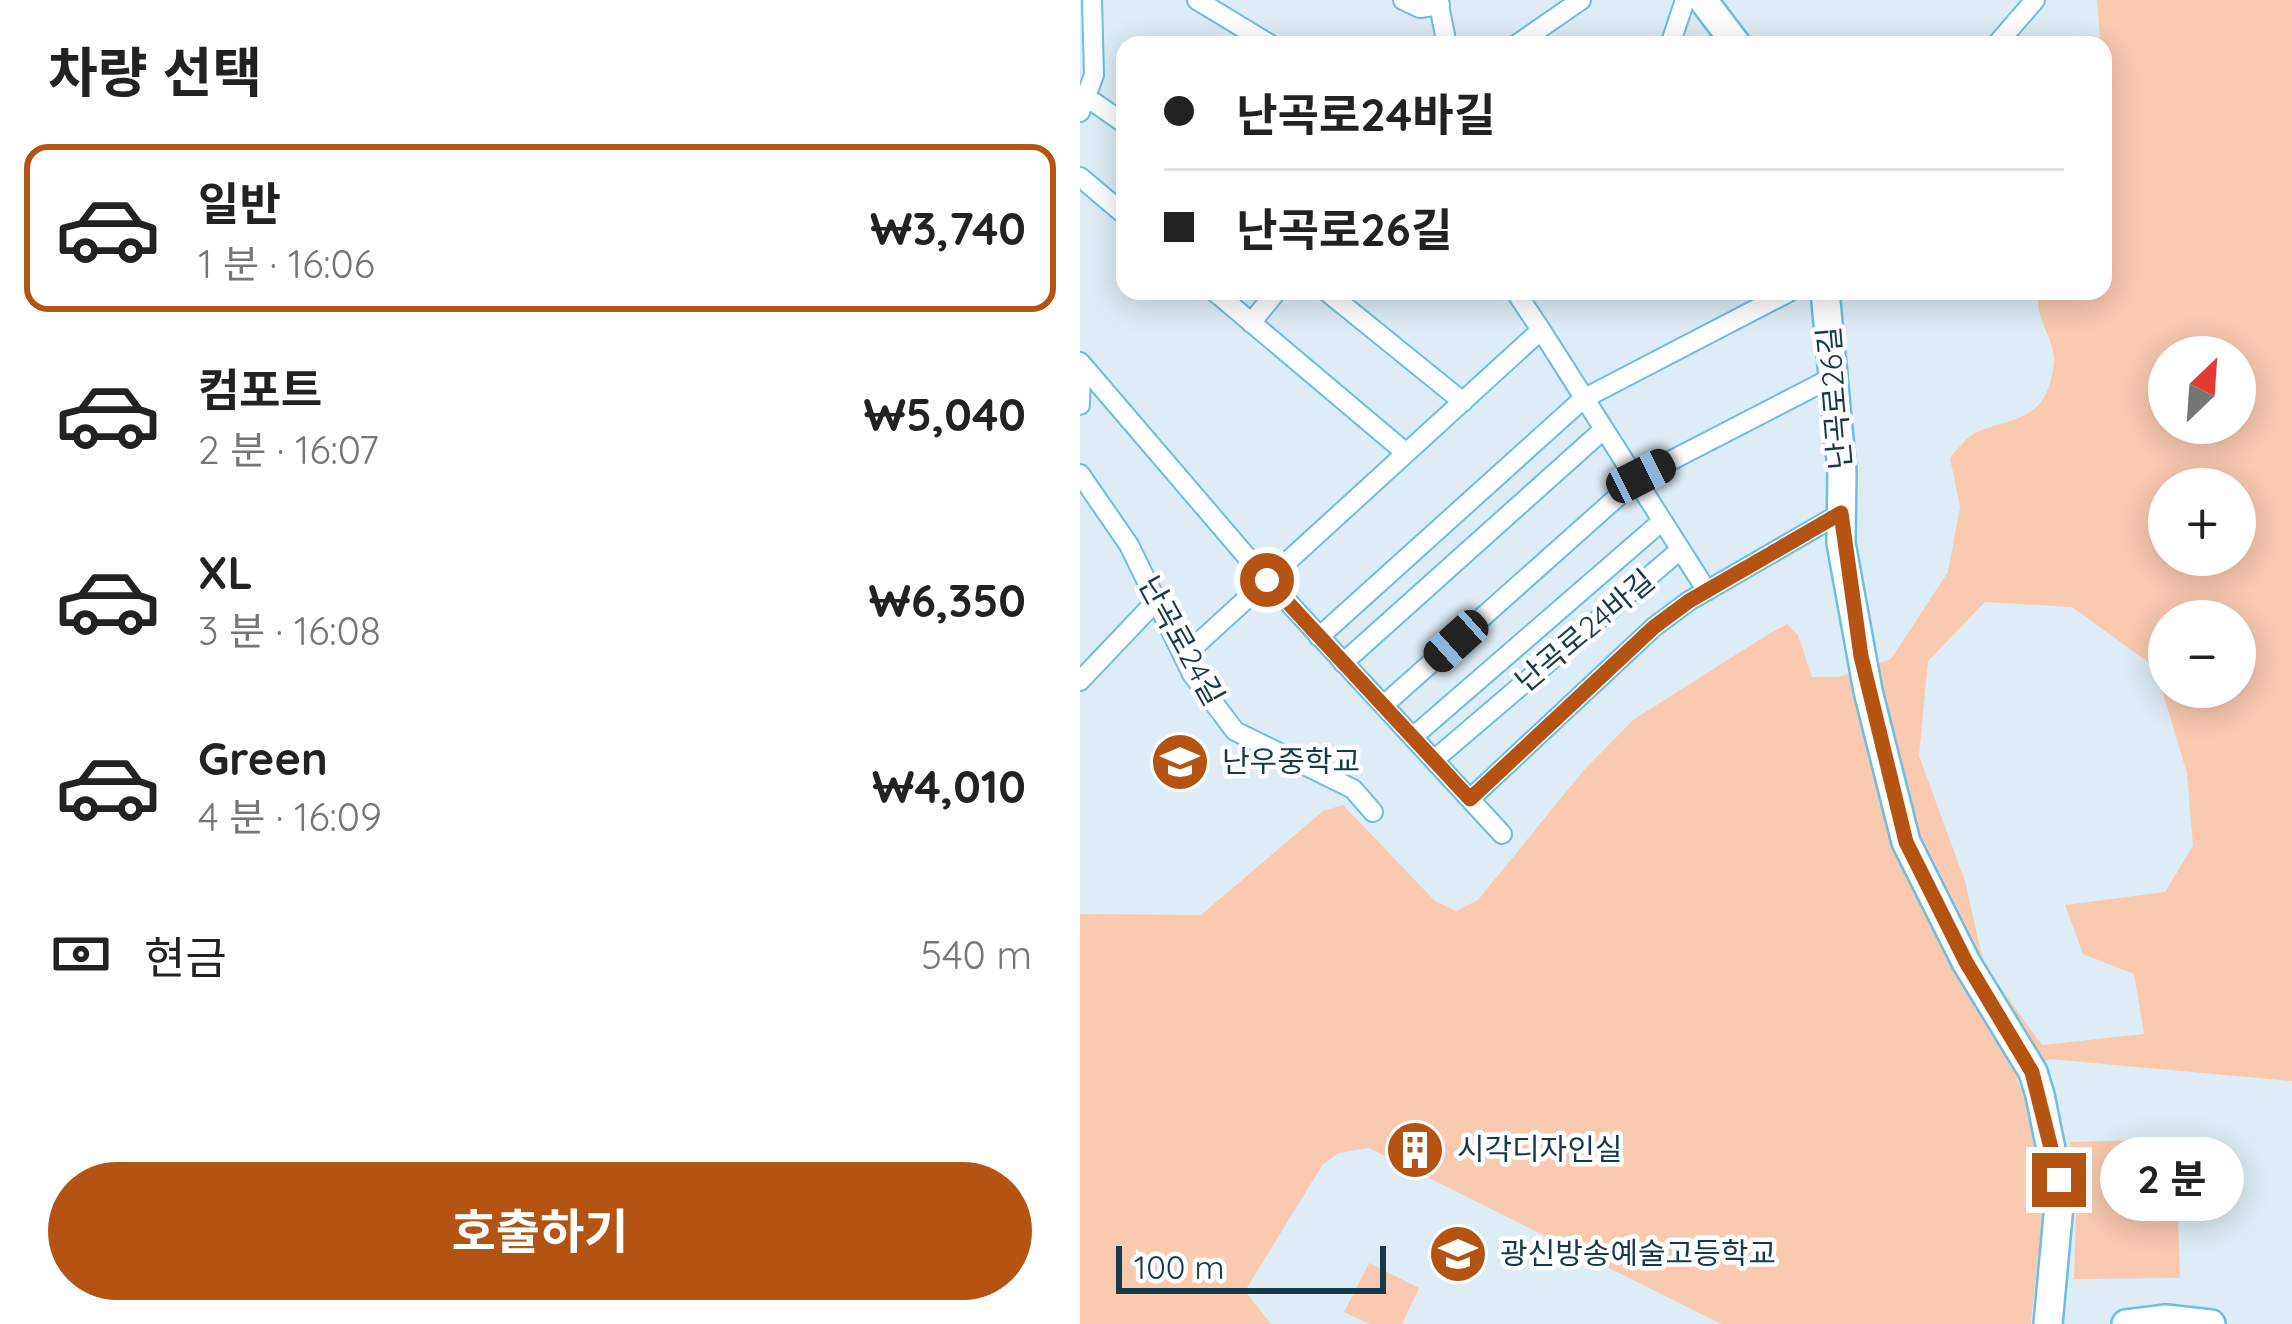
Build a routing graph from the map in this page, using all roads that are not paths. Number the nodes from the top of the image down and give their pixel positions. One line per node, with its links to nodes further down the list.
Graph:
1 (1092, 0): 15 (street)
2 (1197, 0): 9 (street)
3 (1402, 0): 8 (street)
4 (1581, 0): 11 (street)
5 (1685, 0): 12 (street)
6 (1702, 0): 13 (street)
7 (2035, 0): 14 (street)
8 (1439, 2): 10 (street)
9 (1256, 36)
10 (1446, 36)
11 (1529, 36)
12 (1673, 36)
13 (1730, 36)
14 (2004, 36)
15 (1084, 105): 16 (street)
16 (1116, 120)
17 (1080, 177): 18 (street)
18 (1116, 207)
19 (1224, 300): 25 (street)
20 (1270, 300): 25 (street)
21 (1337, 300): 30 (street)
22 (1521, 300): 26 (street)
23 (1774, 300): 29 (street, 난곡로26길)
24 (1826, 300): 28 (street, 난곡로26길)
25 (1251, 323): 33 (street)
26 (1541, 330): 29 (street); 30 (street)
27 (1080, 362): 31 (street); 39 (street)
28 (1833, 376): 35 (street); 36 (street, 난곡로26길)
29 (1583, 399): 32 (street); 42 (street)
30 (1463, 402): 33 (street)
31 (1080, 405)
32 (1603, 430): 35 (street); 44 (street)
33 (1406, 453): 39 (street)
34 (1080, 474): 41 (street, 난곡로24길)
35 (1634, 482): 37 (street); 46 (street)
36 (1841, 513): 40 (street); 52 (street, 난곡로26길)
37 (1660, 522): 38 (street, 난곡로24바길); 47 (street, 난곡로24바길)
38 (1680, 550): 40 (street); 48 (street, 난곡로24바길)
39 (1267, 580): 42 (street); 43 (street)
40 (1707, 591): 49 (street)
41 (1157, 600): 43 (street, 난곡로24길); 45 (street)
42 (1319, 637): 44 (street)
43 (1184, 656): 50 (street, 난곡로24길)
44 (1342, 663): 46 (street)
45 (1080, 681)
46 (1385, 704): 47 (street)
47 (1414, 736): 48 (street)
48 (1435, 759): 49 (street)
49 (1470, 799): 51 (street)
50 (1373, 812)
51 (1502, 834)
52 (2048, 1324)
53 (2126, 1324): 54 (street)
54 (2211, 1324)

